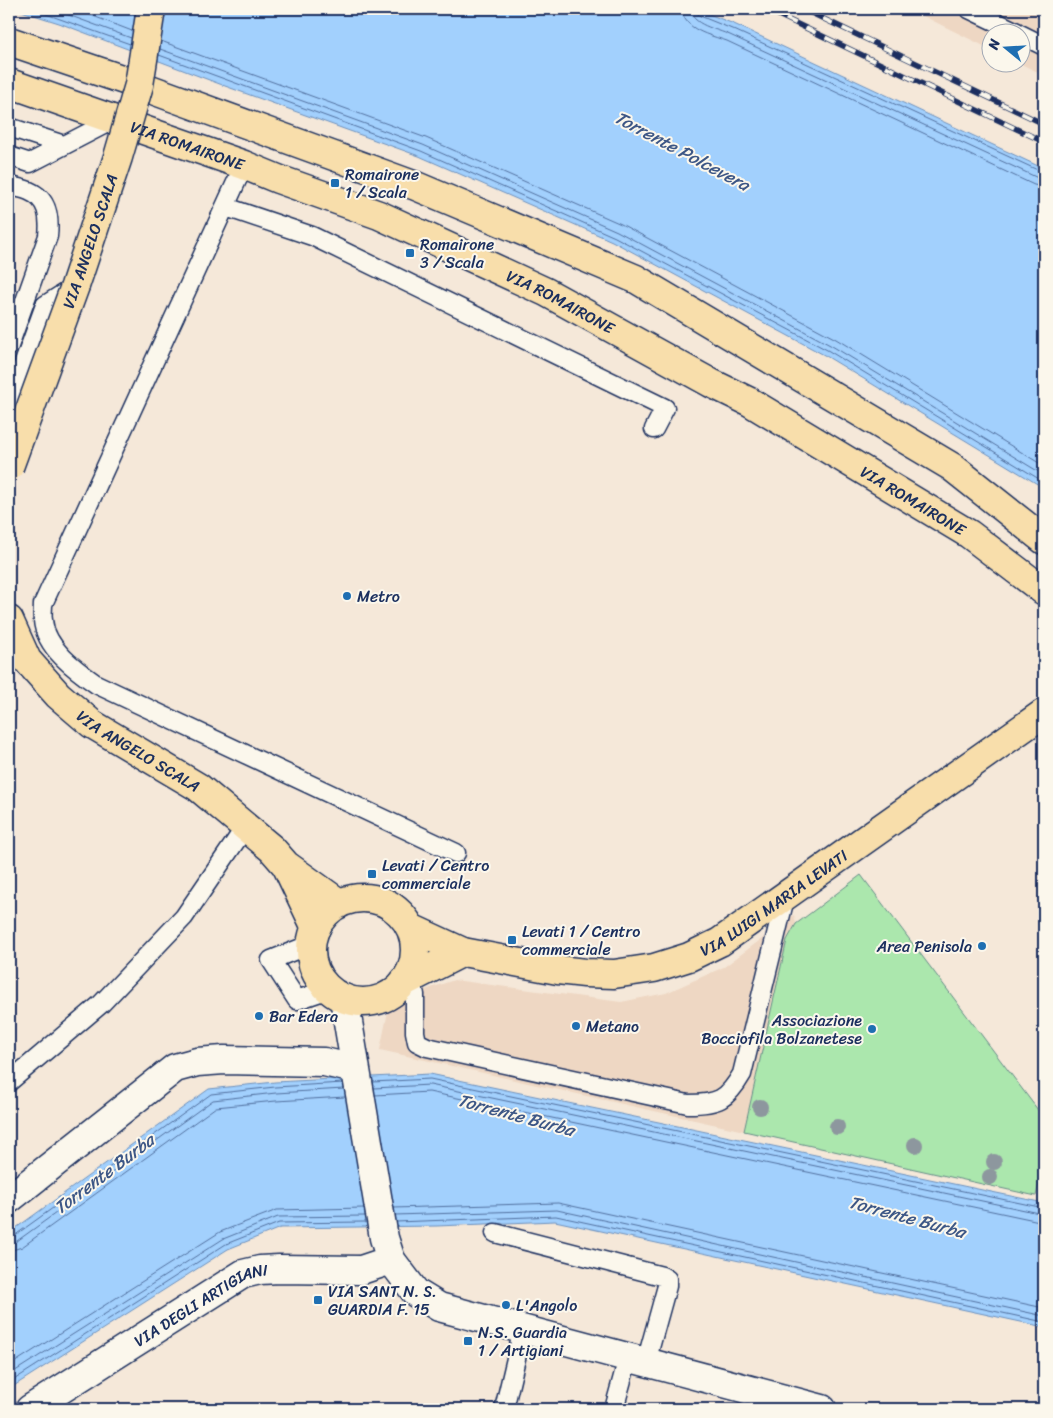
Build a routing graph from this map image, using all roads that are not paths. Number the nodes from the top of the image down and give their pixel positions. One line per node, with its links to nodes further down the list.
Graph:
1 (151, 9): 8 (main road, VIA ANGELO SCALA, bridge)
2 (969, 9): 3 (lane)
3 (996, 22)
4 (1030, 39): 6 (lane)
5 (9, 41): 8 (main road)
6 (1044, 46)
7 (9, 83): 9 (main road, VIA ROMAIRONE)
8 (139, 85): 16 (main road, VIA ANGELO SCALA, bridge); 21 (main road)
9 (113, 120): 11 (lane); 13 (main road, VIA ROMAIRONE)
10 (9, 127): 11 (lane)
11 (64, 145): 12 (lane)
12 (9, 156)
13 (244, 165): 15 (lane); 22 (main road, VIA ROMAIRONE)
14 (13, 187): 17 (lane)
15 (226, 207): 19 (lane); 26 (lane)
16 (75, 286): 18 (lane); 20 (main road, VIA ANGELO SCALA, bridge)
17 (9, 346)
18 (9, 404)
19 (654, 429)
20 (9, 467)
21 (1044, 540)
22 (1044, 591)
23 (9, 620): 25 (main road, VIA ANGELO SCALA)
24 (1044, 713): 28 (main road, VIA LUIGI MARIA LEVATI)
25 (246, 826): 27 (main road, VIA ANGELO SCALA); 36 (lane)
26 (456, 853)
27 (286, 865): 29 (main road, VIA ANGELO SCALA); 31 (main road, VIA ANGELO SCALA)
28 (786, 894): 32 (main road, VIA LUIGI MARIA LEVATI); 33 (lane)
29 (339, 903): 30 (main road); 31 (main road)
30 (411, 928): 32 (main road, VIA LUIGI MARIA LEVATI); 33 (main road)
31 (314, 936): 34 (main road); 34 (lane)
32 (463, 952): 33 (main road)
33 (404, 982): 34 (main road)
34 (336, 994): 35 (street)
35 (355, 1070): 37 (street); 39 (street)
36 (9, 1082)
37 (9, 1199)
38 (495, 1233): 41 (lane)
39 (388, 1249): 40 (street); 42 (street, VIA DEGLI ARTIGIANI)
40 (523, 1330): 41 (street); 43 (lane)
41 (637, 1360): 44 (lane); 45 (street)
42 (30, 1409)
43 (504, 1409)
44 (614, 1409)
45 (822, 1409)

